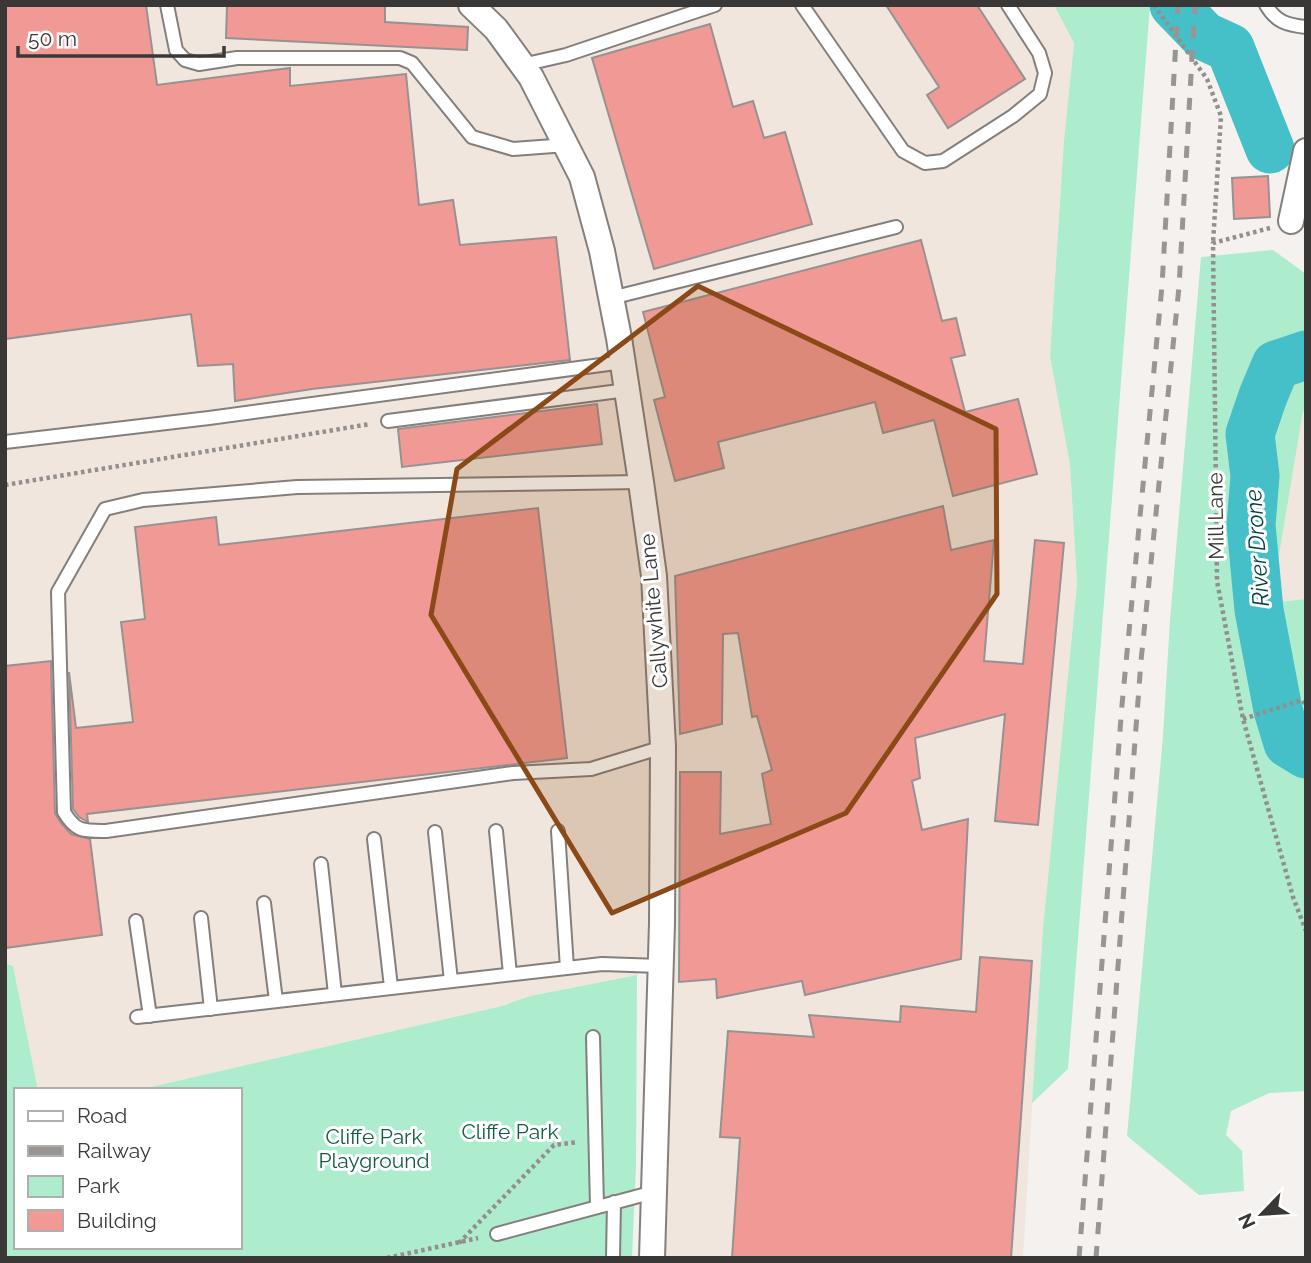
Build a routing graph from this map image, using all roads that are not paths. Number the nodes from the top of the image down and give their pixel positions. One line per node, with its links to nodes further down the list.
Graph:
1 (167, 5): 9 (lane)
2 (471, 5): 8 (street, Callywhite Lane)
3 (715, 5): 8 (lane)
4 (802, 5): 5 (lane)
5 (1008, 5)
6 (1266, 5): 7 (lane)
7 (1306, 27)
8 (522, 65): 9 (street, Callywhite Lane)
9 (567, 145): 13 (street, Callywhite Lane)
10 (1306, 151): 11 (street)
11 (1292, 221)
12 (896, 227): 13 (lane)
13 (611, 298): 14 (street, Callywhite Lane)
14 (623, 362): 15 (street, Callywhite Lane); 17 (lane)
15 (627, 390): 16 (lane); 18 (street, Callywhite Lane)
16 (388, 421)
17 (5, 442)
18 (641, 482): 19 (street, Callywhite Lane); 19 (lane)
19 (663, 747): 28 (street, Callywhite Lane)
20 (496, 831): 30 (lane)
21 (558, 831): 29 (lane)
22 (435, 832): 31 (lane)
23 (374, 839): 32 (lane)
24 (321, 864): 33 (lane)
25 (264, 903): 34 (lane)
26 (201, 918): 35 (lane)
27 (136, 921): 35 (lane)
28 (660, 966): 29 (lane); 37 (street, Callywhite Lane)
29 (567, 968): 30 (lane)
30 (510, 974): 31 (lane)
31 (451, 981): 32 (lane)
32 (391, 987): 33 (lane)
33 (335, 994): 34 (lane)
34 (276, 1001): 35 (lane)
35 (211, 1009)
36 (593, 1037): 39 (lane)
37 (654, 1192): 38 (lane); 42 (street, Callywhite Lane)
38 (614, 1202): 39 (lane); 41 (lane)
39 (597, 1207): 40 (lane)
40 (497, 1234)
41 (613, 1258)
42 (652, 1258)

